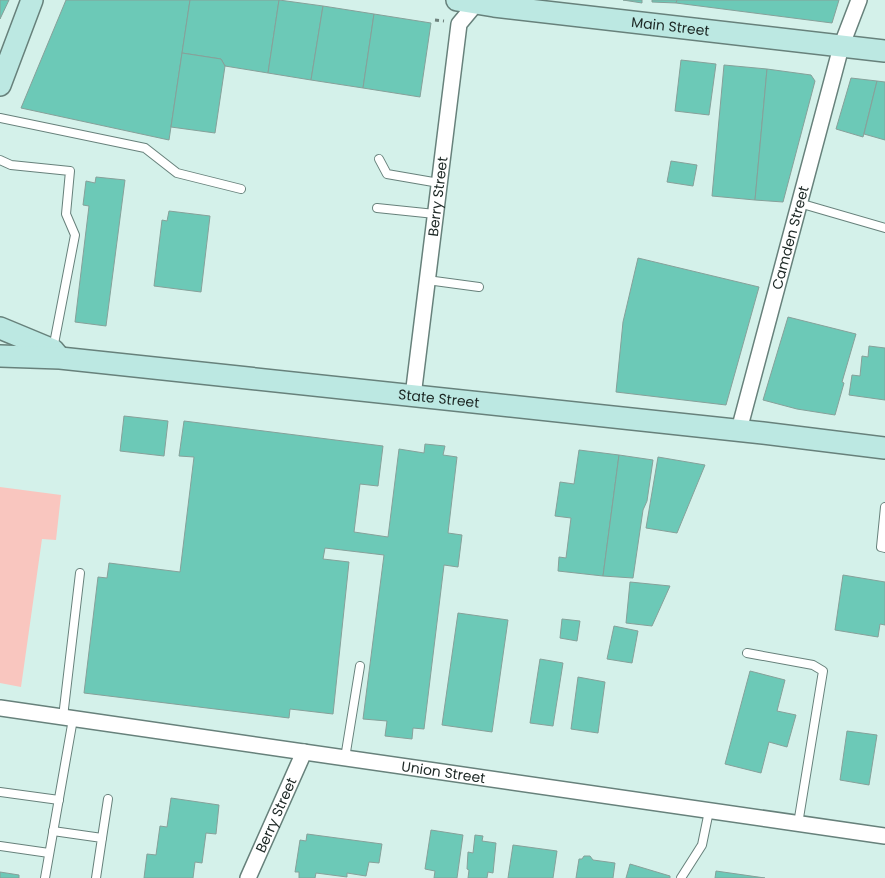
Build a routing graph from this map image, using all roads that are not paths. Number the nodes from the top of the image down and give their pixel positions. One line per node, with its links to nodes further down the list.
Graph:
1 (32, 0): 6 (street)
2 (859, 0): 4 (street, Camden Street)
3 (471, 1): 4 (street, Main Street); 10 (street, Berry Street)
4 (841, 47): 5 (street, Main Street); 12 (street, Camden Street)
5 (885, 51)
6 (0, 85)
7 (0, 118): 11 (lane)
8 (379, 159): 10 (lane)
9 (0, 160): 19 (lane)
10 (439, 183): 14 (street, Berry Street)
11 (242, 189)
12 (799, 203): 15 (lane); 22 (street, Camden Street)
13 (378, 208): 14 (lane)
14 (435, 214): 16 (street, Berry Street)
15 (885, 228)
16 (427, 280): 17 (lane); 21 (street, Berry Street)
17 (480, 287)
18 (0, 328): 19 (street, State Street)
19 (57, 354): 20 (street); 21 (street, State Street)
20 (0, 356)
21 (413, 396): 22 (street, State Street)
22 (739, 430): 23 (street, State Street)
23 (885, 448)
24 (885, 507): 25 (lane)
25 (885, 548)
26 (80, 573): 30 (lane)
27 (747, 654): 37 (lane)
28 (360, 666): 32 (lane)
29 (0, 708): 30 (street, Union Street)
30 (68, 718): 31 (street, Union Street); 35 (lane)
31 (304, 752): 32 (street, Union Street); 45 (street, Berry Street)
32 (345, 758): 36 (street, Union Street)
33 (0, 792): 35 (lane)
34 (108, 799): 40 (lane)
35 (59, 800): 38 (lane)
36 (709, 811): 37 (street, Union Street); 46 (lane)
37 (798, 824): 39 (street, Union Street)
38 (53, 831): 40 (lane); 42 (lane)
39 (885, 836)
40 (102, 838): 44 (lane)
41 (0, 846): 42 (lane)
42 (49, 853): 43 (lane)
43 (45, 878)
44 (96, 878)
45 (248, 878)
46 (680, 878)

